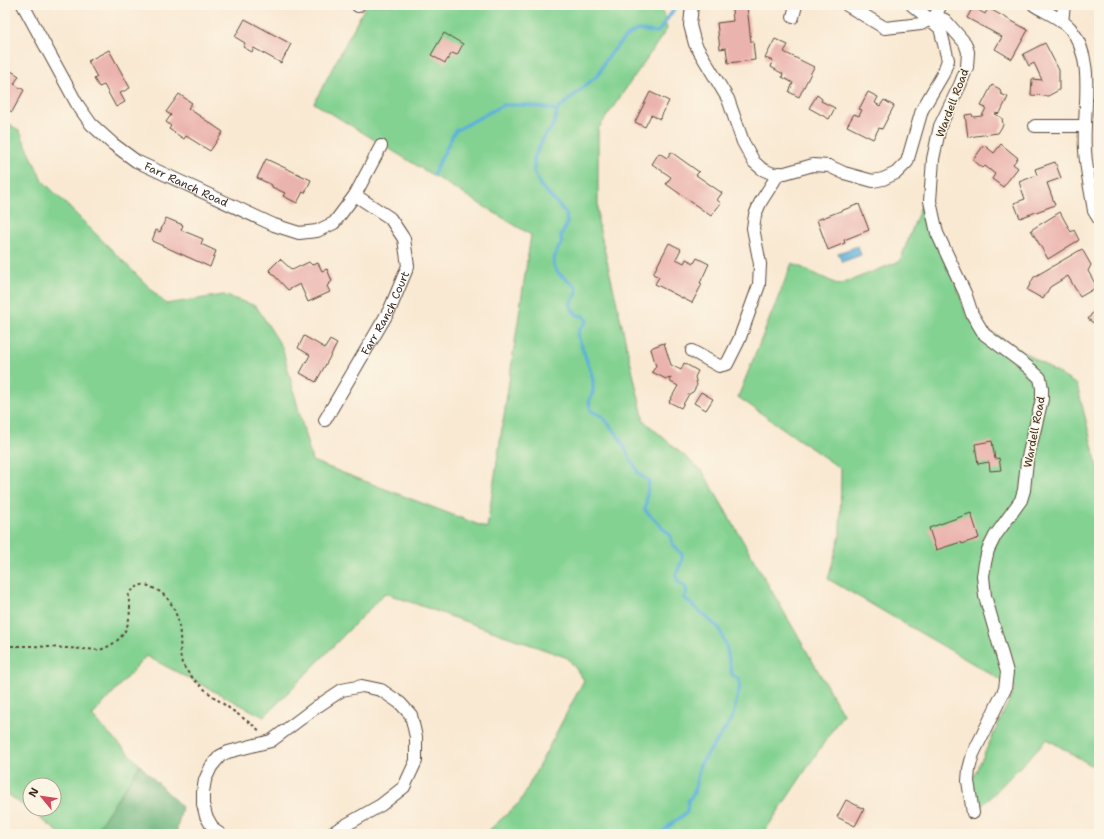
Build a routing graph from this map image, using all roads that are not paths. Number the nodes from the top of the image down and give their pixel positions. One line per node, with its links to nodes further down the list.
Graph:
1 (23, 5): 15 (street, Farr Ranch Road)
2 (692, 5): 14 (street, Wardell Road)
3 (796, 5): 9 (street)
4 (847, 5): 8 (street)
5 (912, 5): 8 (street, Wardell Road)
6 (1034, 5): 10 (street)
7 (1064, 5): 10 (street)
8 (935, 13): 14 (street, Wardell Road); 19 (street, Wardell Road)
9 (793, 17)
10 (1062, 22): 12 (street)
11 (1035, 126): 12 (street)
12 (1085, 126): 16 (street)
13 (381, 146): 15 (street, Farr Ranch Road)
14 (779, 173): 17 (street)
15 (355, 195): 18 (street, Farr Ranch Court)
16 (1099, 219)
17 (692, 350)
18 (325, 420)
19 (973, 813)
20 (220, 834): 21 (street)
21 (330, 834)

